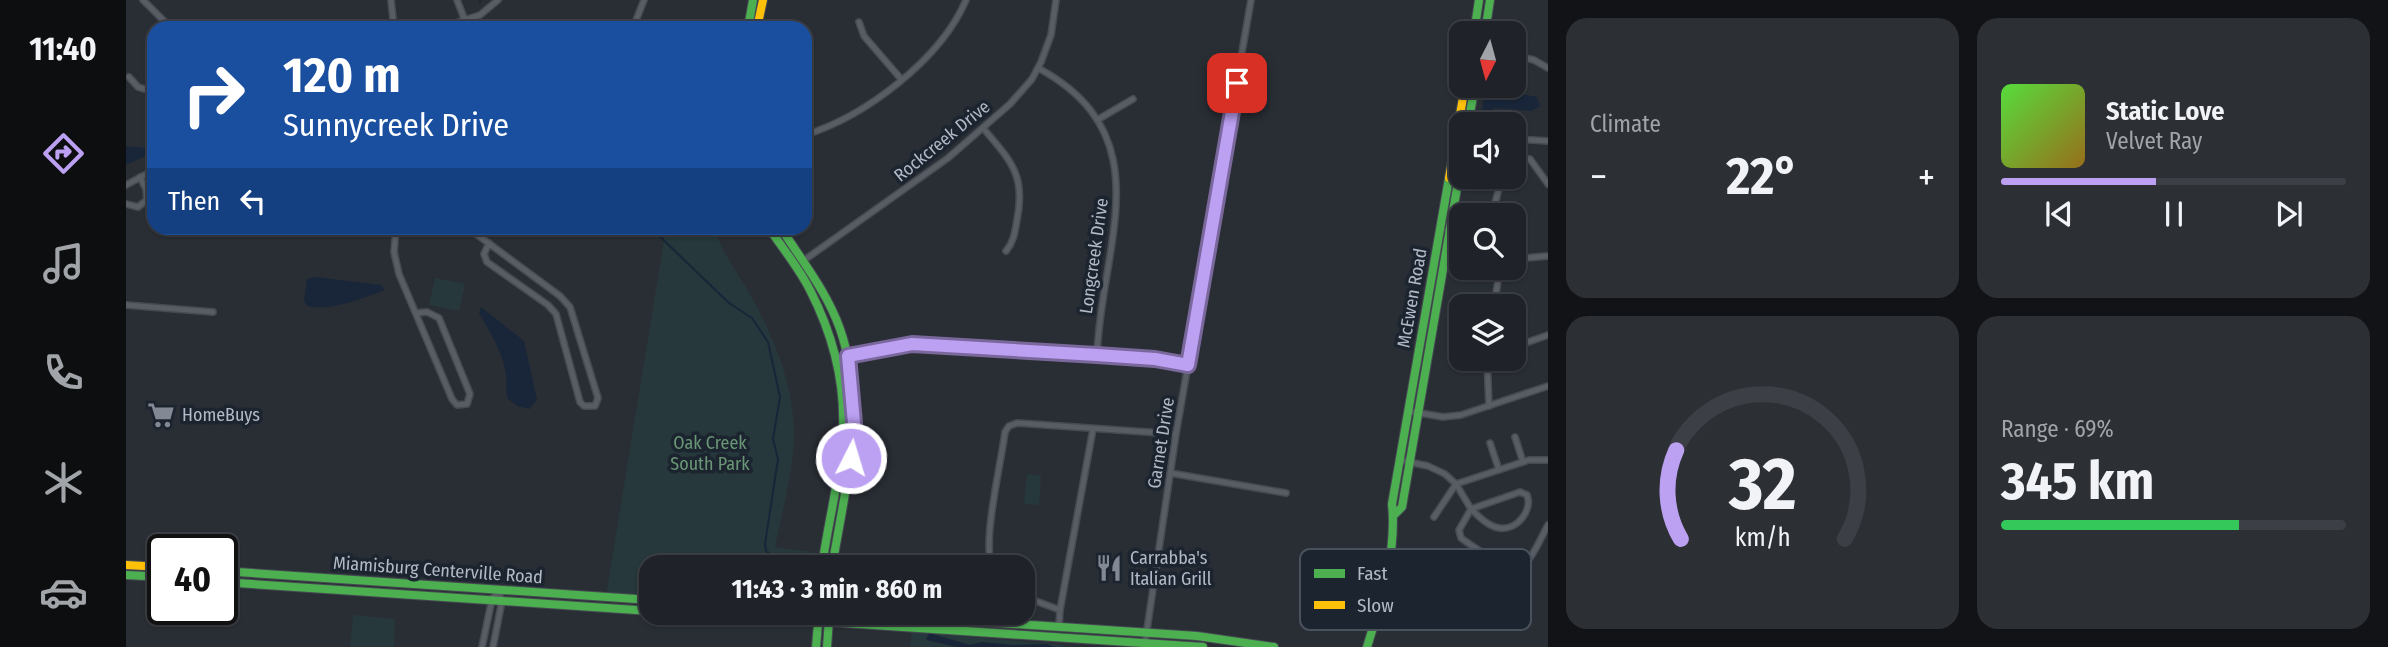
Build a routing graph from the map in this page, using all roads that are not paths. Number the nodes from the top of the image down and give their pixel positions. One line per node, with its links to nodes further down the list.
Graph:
1 (143, 0): 14 (street)
2 (391, 0): 15 (street)
3 (457, 0): 13 (street)
4 (498, 0): 13 (street)
5 (644, 0): 17 (street)
6 (753, 0): 18 (main road)
7 (763, 0): 19 (main road)
8 (967, 0): 27 (street)
9 (1056, 0): 24 (street, Rockcreek Drive)
10 (1249, 0): 65 (street, Garnet Drive)
11 (1479, 0): 20 (main road)
12 (1490, 0): 21 (main road)
13 (465, 20): 16 (street)
14 (164, 21)
15 (393, 21)
16 (462, 21)
17 (636, 21)
18 (749, 21)
19 (758, 21)
20 (1476, 21)
21 (1487, 21)
22 (859, 22): 27 (street)
23 (1526, 58): 25 (street)
24 (1038, 68): 31 (street, Longcreek Drive); 32 (street, Rockcreek Drive)
25 (1548, 68)
26 (129, 77): 28 (street)
27 (901, 79): 33 (street)
28 (147, 90)
29 (1463, 98): 42 (main road, McEwen Road)
30 (1133, 99): 31 (street)
31 (1097, 120): 62 (street, Longcreek Drive)
32 (983, 128): 50 (street); 53 (street, Rockcreek Drive)
33 (812, 132)
34 (1526, 140): 35 (street)
35 (1548, 141)
36 (1526, 159): 39 (street)
37 (147, 174): 38 (street)
38 (140, 177): 40 (street); 41 (street)
39 (1548, 184)
40 (126, 186)
41 (126, 204)
42 (1440, 229): 43 (street); 69 (main road, McEwen Road)
43 (1449, 231)
44 (396, 235): 59 (street)
45 (478, 235): 49 (street)
46 (774, 235): 56 (main road)
47 (786, 235): 53 (main road)
48 (1449, 237): 54 (main road, McEwen Road)
49 (489, 243): 49 (street)
50 (1006, 251)
51 (1548, 256): 52 (street)
52 (1526, 258)
53 (804, 261): 56 (street, Rockcreek Drive); 63 (main road)
54 (1445, 263): 55 (street); 70 (main road, McEwen Road)
55 (1449, 264)
56 (794, 265): 64 (main road)
57 (126, 305): 58 (street)
58 (213, 312)
59 (416, 313): 59 (street)
60 (1548, 335): 61 (street)
61 (1526, 343)
62 (1097, 355): 63 (street); 65 (street)
63 (848, 356): 64 (street); 91 (main road)
64 (837, 360): 90 (main road)
65 (1188, 365): 72 (street, Garnet Drive)
66 (1488, 371): 68 (street)
67 (1548, 386): 68 (street)
68 (1489, 406): 70 (street)
69 (1408, 411): 70 (street); 75 (main road, McEwen Road)
70 (1419, 413): 77 (main road, McEwen Road)
71 (1093, 429): 72 (street); 92 (street); 106 (street)
72 (1177, 434): 80 (street, Garnet Drive)
73 (1515, 437): 78 (street)
74 (1490, 443): 79 (street)
75 (1400, 460): 77 (street); 84 (main road, McEwen Road)
76 (1548, 460): 78 (street)
77 (1409, 461): 81 (street); 84 (main road, McEwen Road)
78 (1523, 462): 79 (street)
79 (1499, 470): 81 (street)
80 (1170, 473): 82 (street); 115 (street, Garnet Drive)
81 (1456, 484): 83 (street); 85 (street)
82 (1286, 493)
83 (1471, 509): 83 (street); 88 (street)
84 (1394, 515): 87 (main road, McEwen Road)
85 (1434, 517)
86 (1548, 525): 89 (street)
87 (1389, 549)
88 (1480, 549)
89 (1531, 554)
90 (824, 555)
91 (834, 555)
92 (989, 555)
93 (126, 565): 94 (main road)
94 (147, 567)
95 (238, 572): 99 (main road, Miamisburg Centerville Road)
96 (126, 575): 97 (main road)
97 (147, 577)
98 (238, 583): 101 (main road, Miamisburg Centerville Road)
99 (393, 583): 100 (main road, Miamisburg Centerville Road); 101 (main road)
100 (500, 590): 102 (main road, Miamisburg Centerville Road); 103 (street)
101 (392, 593): 103 (main road, Miamisburg Centerville Road)
102 (639, 599)
103 (496, 600): 105 (main road, Miamisburg Centerville Road); 118 (street); 119 (street)
104 (1035, 601): 106 (street)
105 (639, 610)
106 (1060, 610): 112 (street)
107 (1035, 624): 112 (main road)
108 (817, 625): 120 (main road)
109 (829, 625): 121 (main road)
110 (911, 625): 113 (main road)
111 (952, 625): 113 (main road)
112 (1059, 626): 115 (main road); 116 (street)
113 (952, 630): 116 (main road)
114 (1373, 630): 124 (main road, McEwen Road)
115 (1145, 633): 117 (street, Garnet Drive); 123 (main road)
116 (1059, 637): 117 (main road)
117 (1145, 643): 122 (main road)
118 (482, 647)
119 (492, 647)
120 (816, 647)
121 (827, 647)
122 (1203, 647)
123 (1274, 647)
124 (1367, 647)

